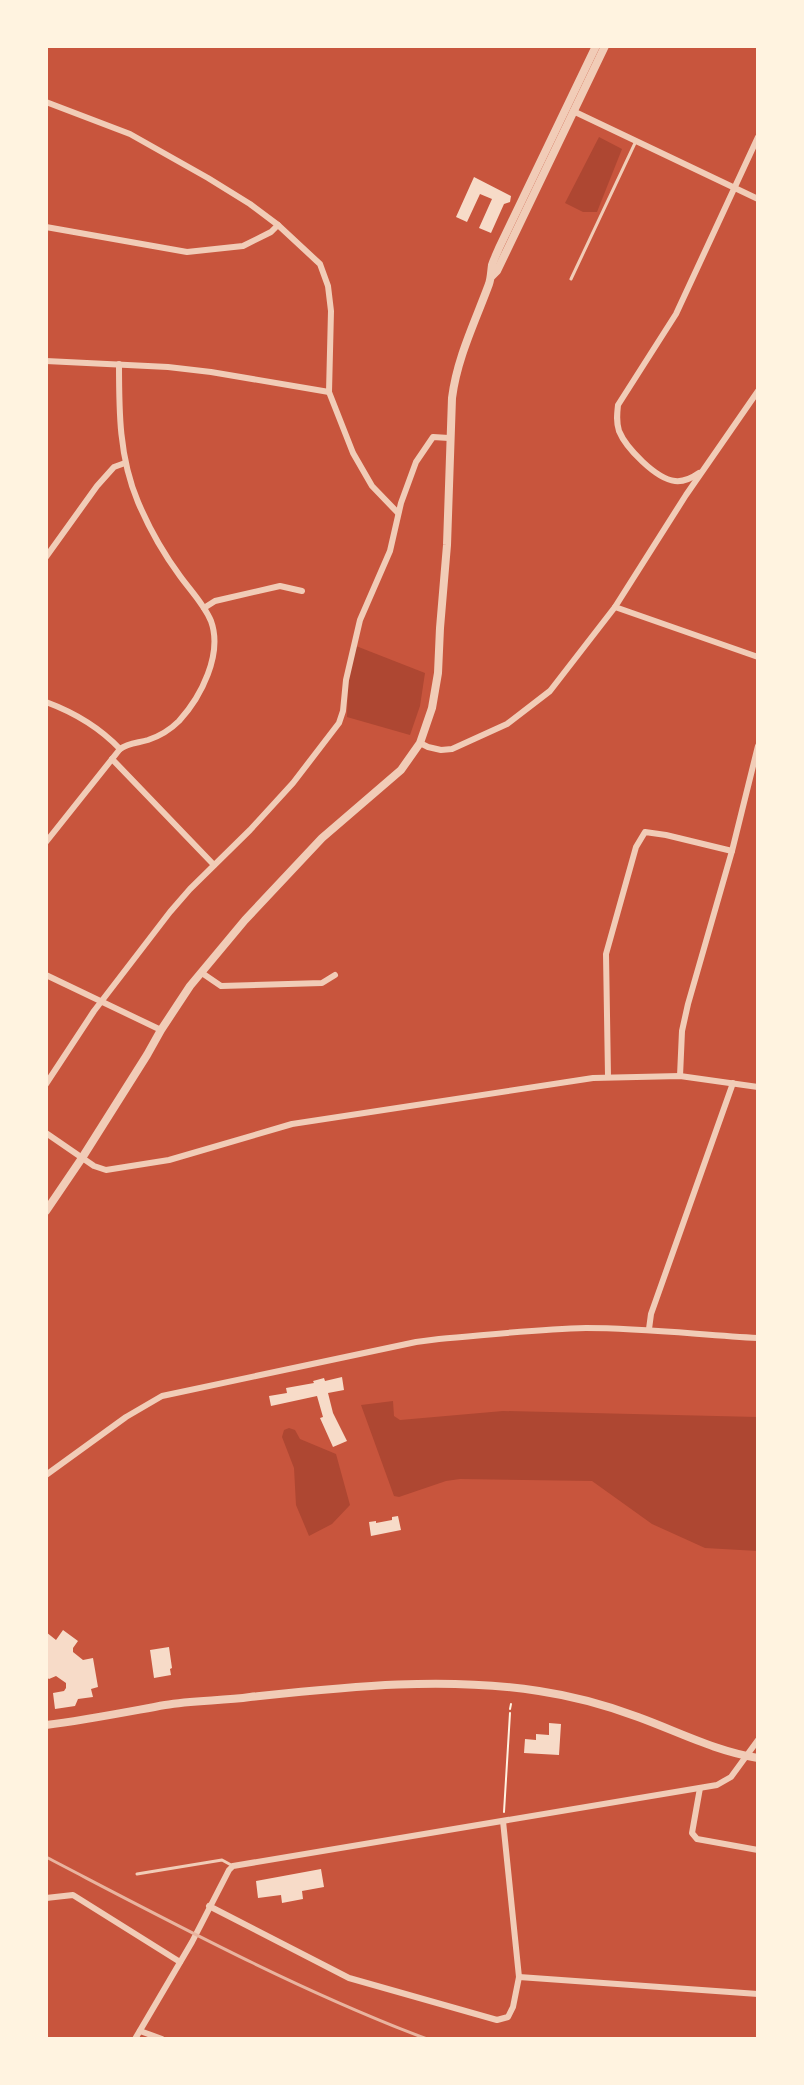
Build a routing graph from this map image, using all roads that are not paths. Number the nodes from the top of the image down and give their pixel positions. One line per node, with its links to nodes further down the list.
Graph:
1 (596, 46): 4 (street)
2 (605, 46): 4 (street)
3 (46, 102): 9 (street)
4 (570, 110): 6 (street); 16 (street)
5 (758, 137): 7 (street)
6 (636, 141): 7 (street); 11 (lane)
7 (735, 188): 8 (street); 18 (street)
8 (758, 199)
9 (278, 225): 10 (street); 15 (street)
10 (46, 227)
11 (571, 279)
12 (46, 361): 13 (street)
13 (119, 364): 15 (street); 17 (street)
14 (758, 391): 18 (street)
15 (329, 392): 19 (street)
16 (449, 438): 19 (street); 26 (street)
17 (125, 463): 20 (street); 23 (street)
18 (705, 469): 22 (street)
19 (398, 513): 32 (street)
20 (46, 557)
21 (302, 591): 23 (street)
22 (615, 607): 24 (street); 26 (street)
23 (204, 608): 28 (street)
24 (758, 657)
25 (46, 702): 28 (street)
26 (420, 743): 33 (street)
27 (758, 746): 31 (street)
28 (120, 749): 29 (street)
29 (112, 759): 30 (street); 32 (street)
30 (46, 842)
31 (732, 851): 38 (street); 39 (street)
32 (214, 865): 36 (street)
33 (202, 973): 35 (street); 37 (street)
34 (46, 975): 36 (street)
35 (335, 975)
36 (103, 1003): 37 (street); 41 (street)
37 (161, 1030): 44 (street)
38 (608, 1076): 39 (street); 44 (street)
39 (680, 1076): 40 (street)
40 (733, 1083): 42 (street); 46 (street)
41 (46, 1084)
42 (758, 1087)
43 (46, 1133): 44 (street)
44 (82, 1158): 45 (street)
45 (46, 1211)
46 (649, 1329): 47 (street); 48 (street)
47 (758, 1338)
48 (46, 1475)
49 (46, 1725): 51 (street)
50 (758, 1740): 51 (street)
51 (746, 1756): 52 (street); 53 (street)
52 (758, 1758)
53 (700, 1788): 54 (street); 55 (street)
54 (503, 1821): 56 (street); 61 (street)
55 (758, 1850)
56 (233, 1866): 57 (lane); 59 (street)
57 (137, 1874)
58 (46, 1898): 60 (street)
59 (209, 1906): 60 (street); 61 (street)
60 (180, 1962): 63 (street)
61 (519, 1977): 62 (street)
62 (758, 1994)
63 (140, 2031): 64 (street); 65 (street)
64 (135, 2039)
65 (162, 2039)

